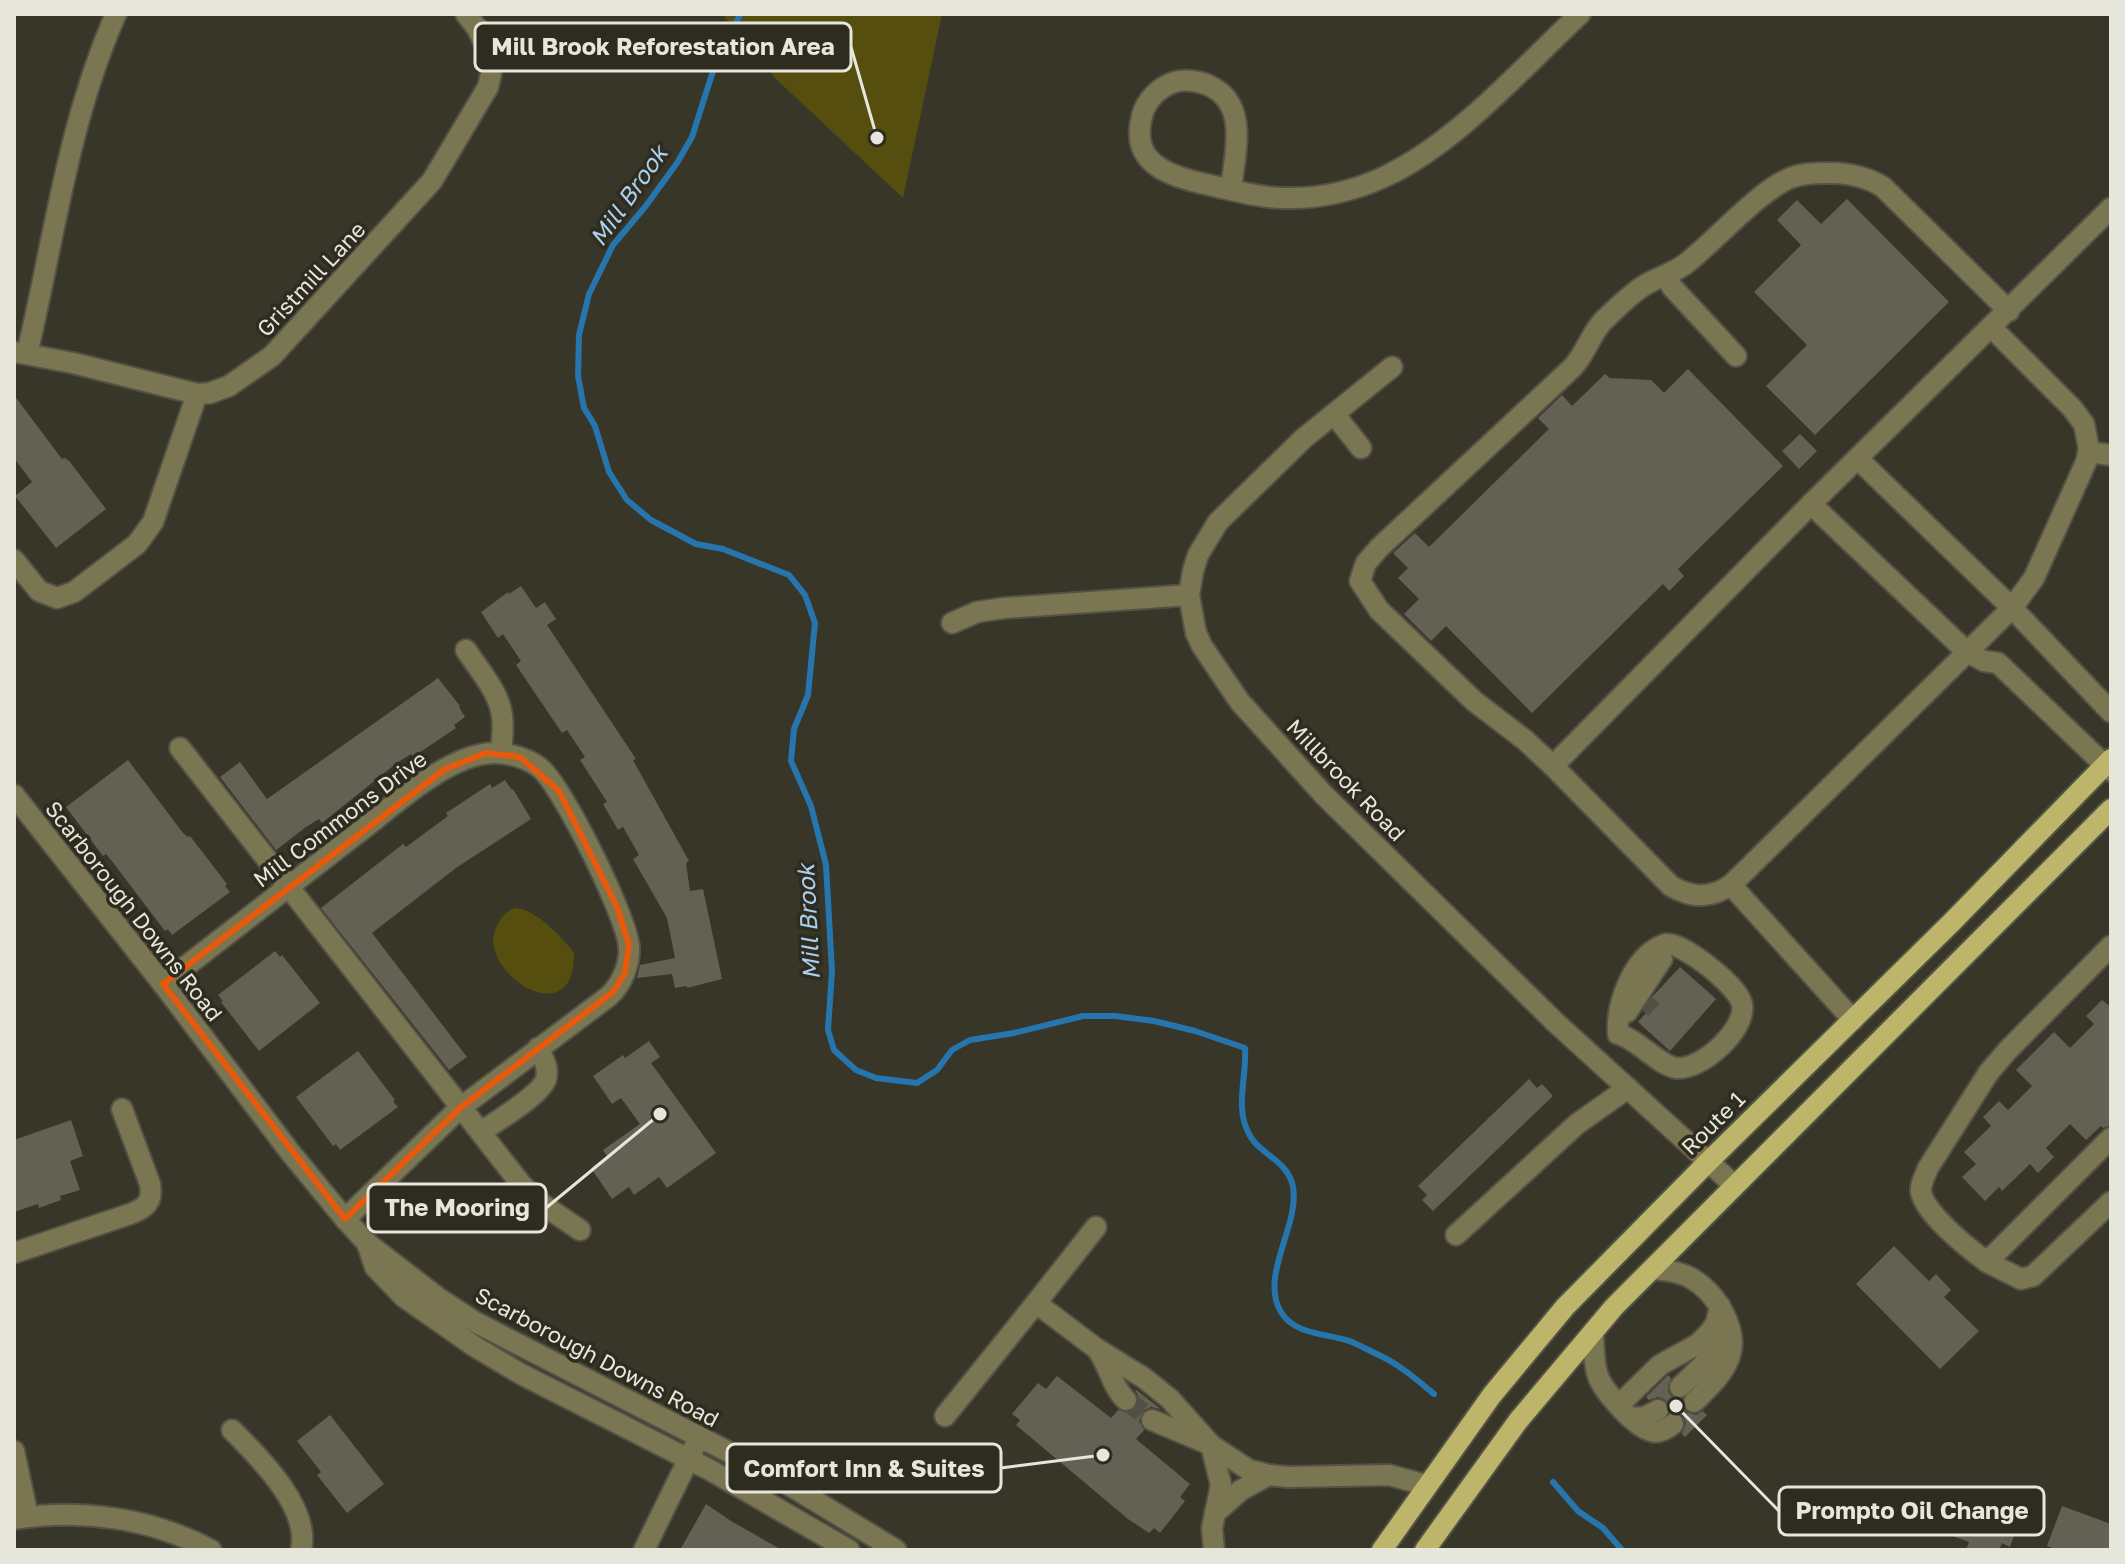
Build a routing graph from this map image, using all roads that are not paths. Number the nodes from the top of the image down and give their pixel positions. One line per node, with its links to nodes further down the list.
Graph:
1 (116, 14): 9 (street)
2 (466, 14): 12 (street, Gristmill Lane)
3 (1580, 14): 4 (street)
4 (1231, 190): 4 (street)
5 (2111, 208): 7 (street)
6 (1666, 276): 7 (street); 10 (street); 29 (street)
7 (2009, 311): 8 (street)
8 (1992, 328): 15 (street); 17 (street)
9 (20, 353): 12 (street)
10 (1736, 356)
11 (1392, 367): 13 (street, Millbrook Road)
12 (197, 394): 19 (street)
13 (1334, 414): 14 (street); 20 (street, Millbrook Road)
14 (1361, 448)
15 (2088, 452): 16 (street); 21 (street)
16 (2111, 455)
17 (1858, 459): 18 (street); 21 (street)
18 (1811, 504): 24 (street); 29 (street)
19 (14, 560)
20 (1189, 595): 22 (street); 41 (street, Millbrook Road)
21 (2012, 608): 24 (street); 25 (street)
22 (952, 623)
23 (466, 650): 27 (street)
24 (1967, 652): 28 (street); 32 (street)
25 (2111, 712)
26 (180, 748): 33 (street)
27 (500, 753): 33 (street, Mill Commons Drive); 40 (street)
28 (2109, 765): 37 (main road, Route 1)
29 (1553, 766): 32 (street)
30 (14, 795): 36 (street, Scarborough Downs Road)
31 (2111, 809): 48 (main road)
32 (1731, 885): 37 (street)
33 (288, 887): 36 (street, Mill Commons Drive); 43 (street)
34 (2111, 946): 56 (street)
35 (1688, 962): 38 (street); 39 (street); 39 (street)
36 (163, 984): 50 (street, Scarborough Downs Road)
37 (1853, 1020): 47 (main road, Route 1)
38 (1738, 1026): 39 (street); 39 (street)
39 (1618, 1034): 41 (street)
40 (538, 1048): 43 (street); 45 (street)
41 (1597, 1060): 42 (street, Millbrook Road)
42 (1628, 1088): 47 (street, Millbrook Road); 53 (street)
43 (460, 1108): 45 (street); 50 (street)
44 (122, 1109): 55 (street)
45 (481, 1132): 52 (street)
46 (2111, 1138): 56 (street)
47 (1709, 1161): 48 (street, Millbrook Road); 74 (main road, Route 1)
48 (1734, 1185): 57 (main road)
49 (2111, 1202): 56 (street)
50 (345, 1219): 54 (street, Scarborough Downs Road)
51 (1096, 1227): 58 (street)
52 (580, 1230)
53 (1456, 1235)
54 (367, 1243): 69 (street, Scarborough Downs Road); 72 (street, Scarborough Downs Road)
55 (14, 1253)
56 (1987, 1262)
57 (1654, 1269): 59 (street); 60 (main road)
58 (1036, 1303): 61 (street); 65 (street)
59 (1720, 1306): 62 (street); 64 (street)
60 (1593, 1332): 64 (street); 84 (main road)
61 (1097, 1349): 63 (street); 70 (street)
62 (1687, 1395)
63 (1126, 1400)
64 (1625, 1411): 66 (street)
65 (945, 1416)
66 (1665, 1417)
67 (1152, 1420): 70 (street)
68 (232, 1430): 78 (street)
69 (700, 1437): 72 (street); 81 (street, Scarborough Downs Road)
70 (1211, 1445): 73 (street); 75 (street)
71 (14, 1451): 76 (street)
72 (689, 1460): 79 (street); 80 (street, Scarborough Downs Road)
73 (1269, 1475): 74 (street); 75 (street)
74 (1426, 1485): 83 (main road, Route 1)
75 (1215, 1513): 82 (street)
76 (21, 1518): 77 (street)
77 (211, 1550)
78 (301, 1550)
79 (644, 1550)
80 (849, 1550)
81 (896, 1550)
82 (1214, 1550)
83 (1382, 1550)
84 (1425, 1550)

